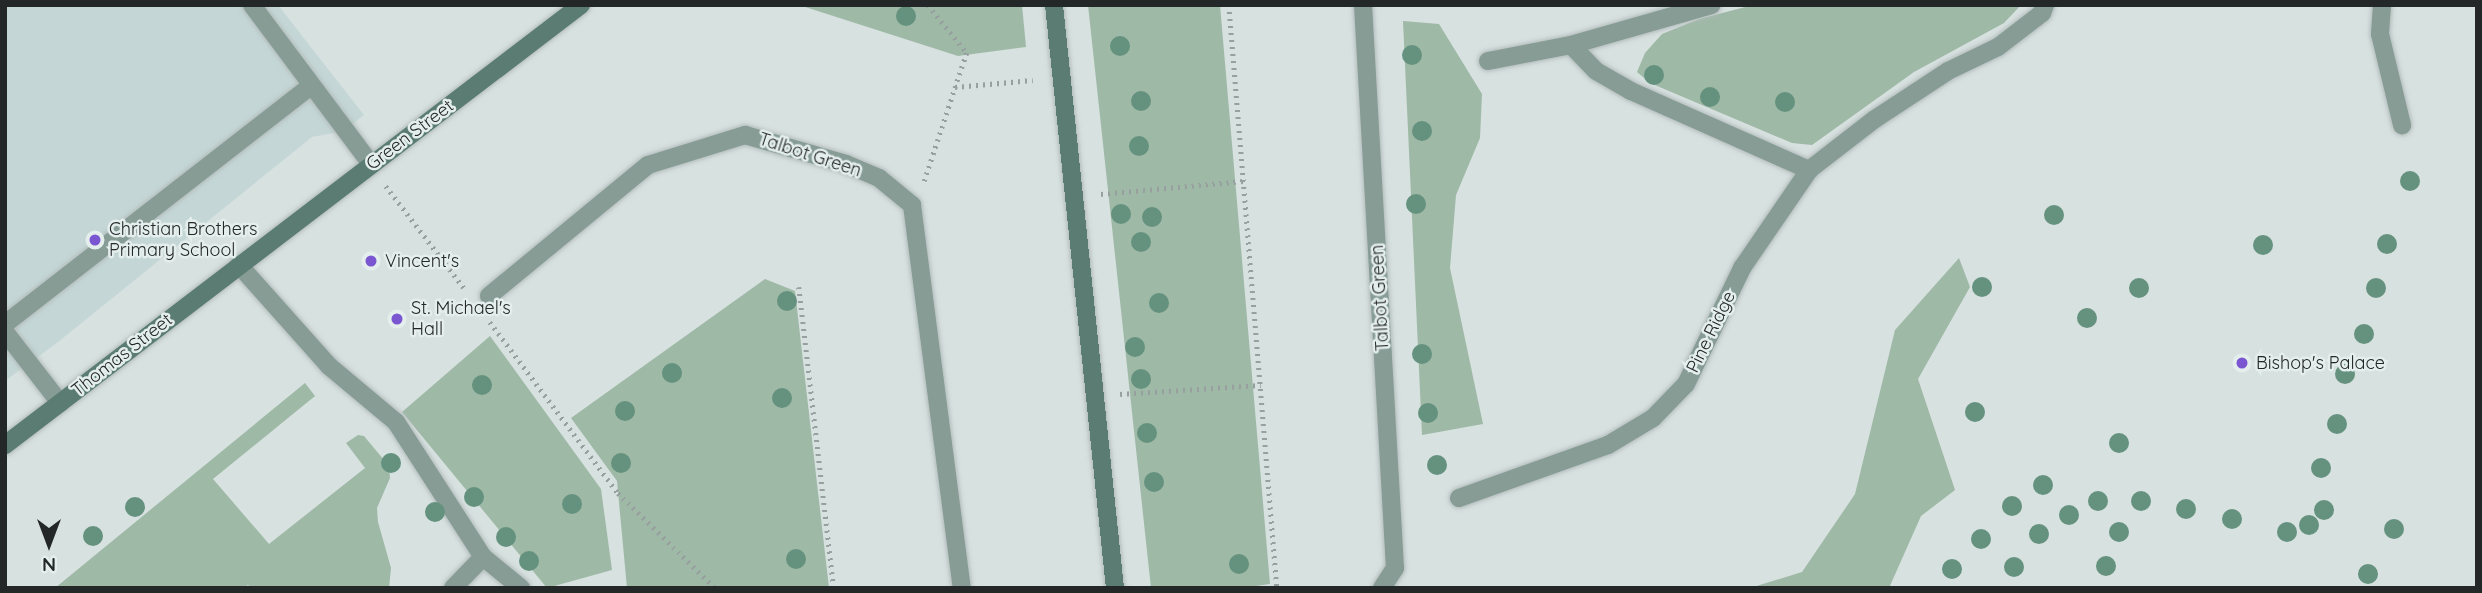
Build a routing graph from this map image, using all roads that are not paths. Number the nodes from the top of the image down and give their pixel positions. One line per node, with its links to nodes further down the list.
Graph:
1 (252, 5): 10 (street)
2 (581, 5): 12 (street, Green Street)
3 (1054, 5): 25 (street)
4 (1363, 5): 26 (street, Talbot Green)
5 (1711, 5): 8 (street)
6 (2045, 5): 13 (street, Pine Ridge)
7 (2382, 5): 11 (street)
8 (1571, 45): 9 (street); 13 (street)
9 (1488, 61)
10 (311, 86): 12 (street); 16 (street)
11 (2402, 125)
12 (371, 164): 14 (street, Green Street)
13 (1809, 170): 20 (street, Pine Ridge)
14 (239, 265): 18 (street, Thomas Street); 21 (street)
15 (489, 296): 24 (street, Talbot Green)
16 (5, 324)
17 (5, 332): 18 (street)
18 (60, 403): 19 (street, Thomas Street)
19 (5, 445)
20 (1459, 498)
21 (483, 557): 22 (street); 23 (street)
22 (453, 588)
23 (521, 588)
24 (962, 588)
25 (1115, 588)
26 (1382, 588)

